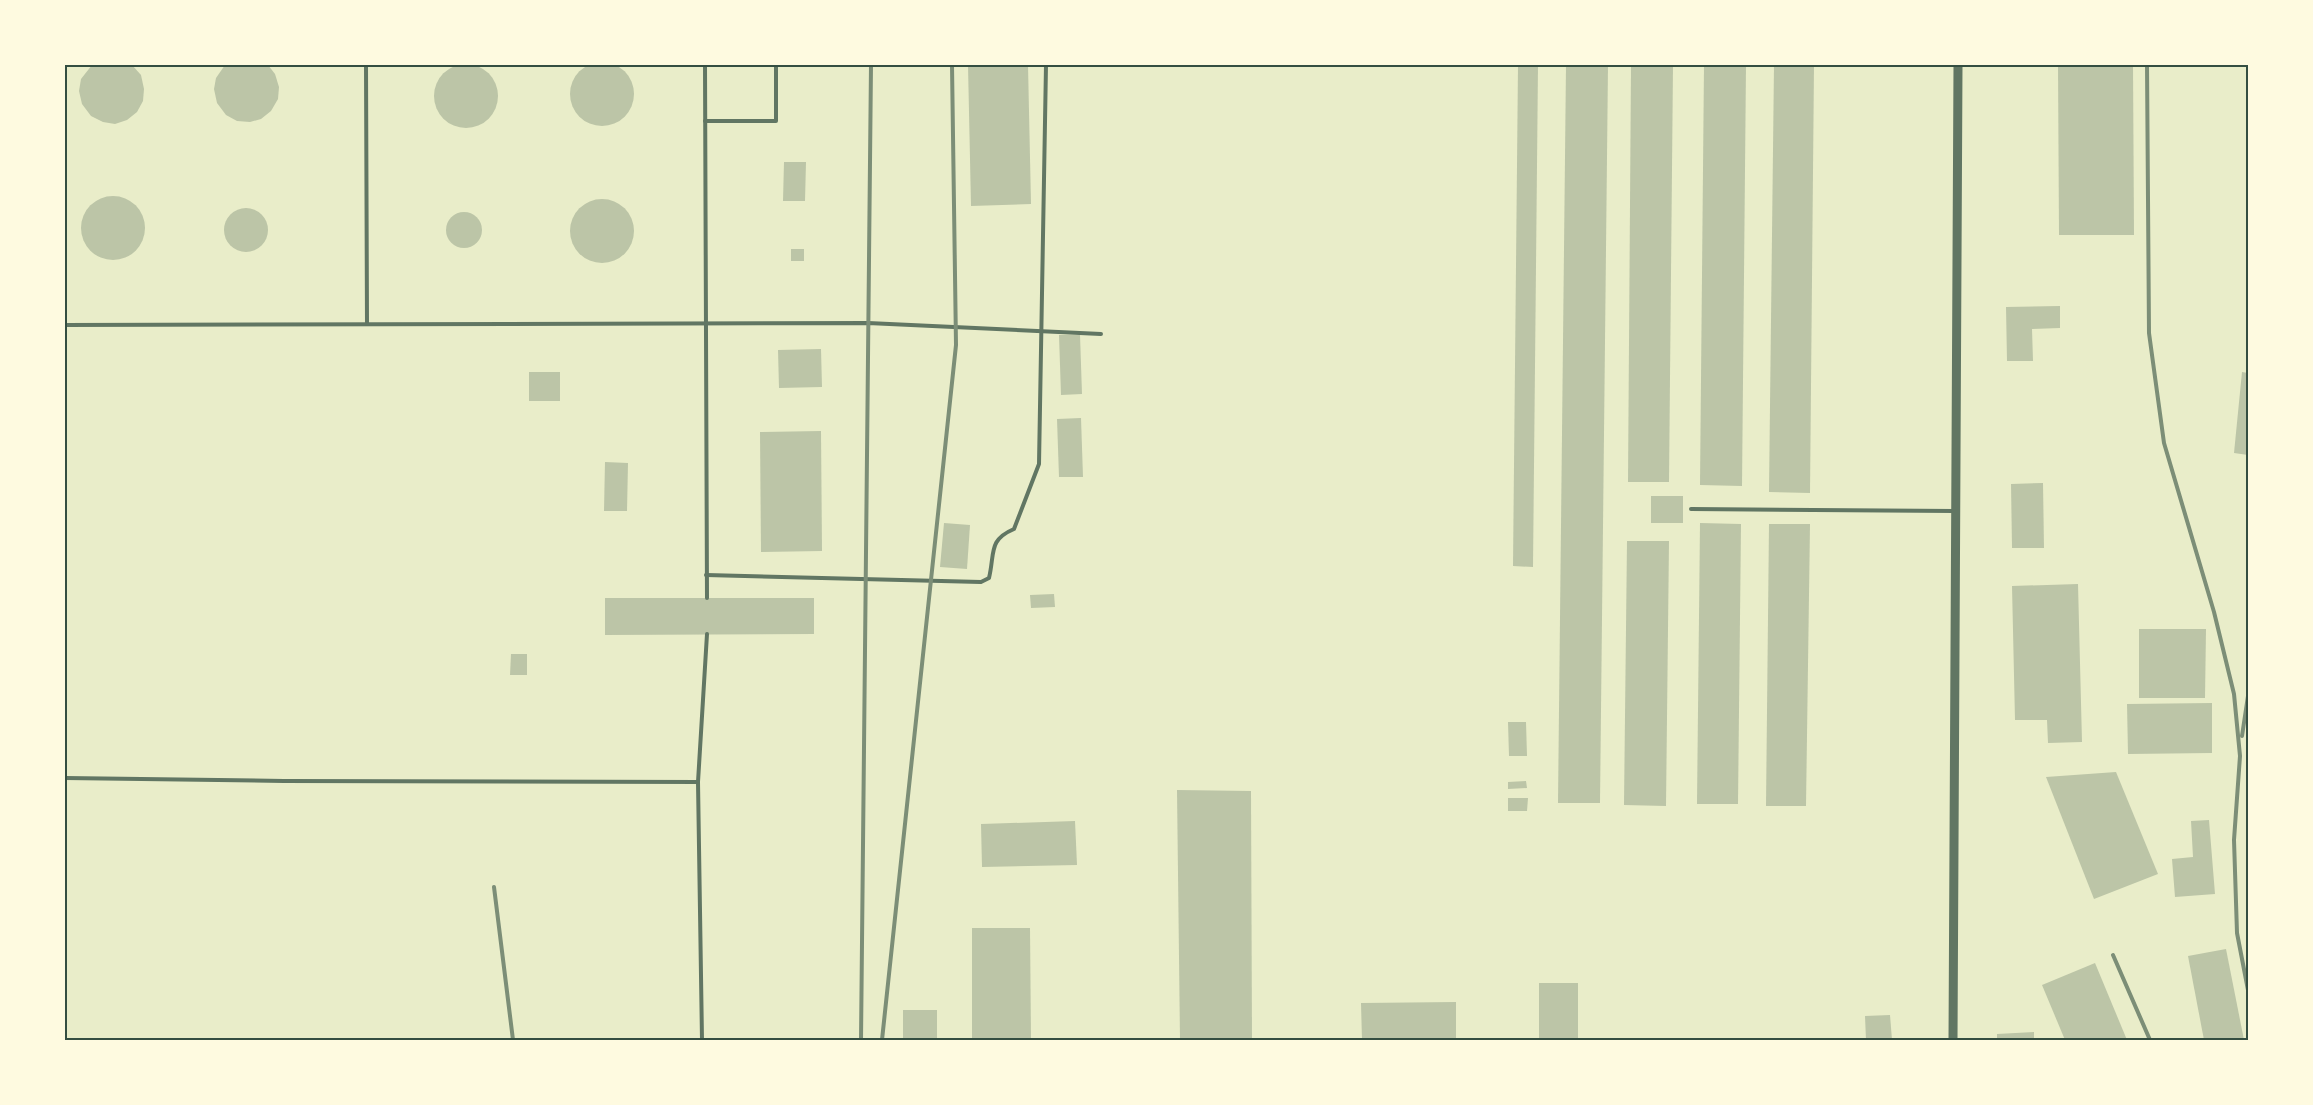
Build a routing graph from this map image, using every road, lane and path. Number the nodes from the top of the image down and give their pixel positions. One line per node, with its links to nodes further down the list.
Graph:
1 (366, 65): 8 (lane)
2 (705, 65): 6 (lane)
3 (776, 65): 6 (lane)
4 (1046, 65): 10 (lane)
5 (1958, 65): 13 (street)
6 (705, 121): 7 (lane)
7 (706, 323): 8 (lane); 10 (lane); 14 (lane)
8 (367, 324): 9 (lane)
9 (65, 325)
10 (1042, 332): 11 (lane); 14 (lane)
11 (1101, 334)
12 (1691, 509): 13 (lane)
13 (1954, 510): 20 (street)
14 (706, 574): 15 (lane)
15 (707, 598)
16 (707, 634): 18 (lane)
17 (65, 778): 18 (lane)
18 (698, 782): 19 (lane)
19 (702, 1040)
20 (1953, 1040)

